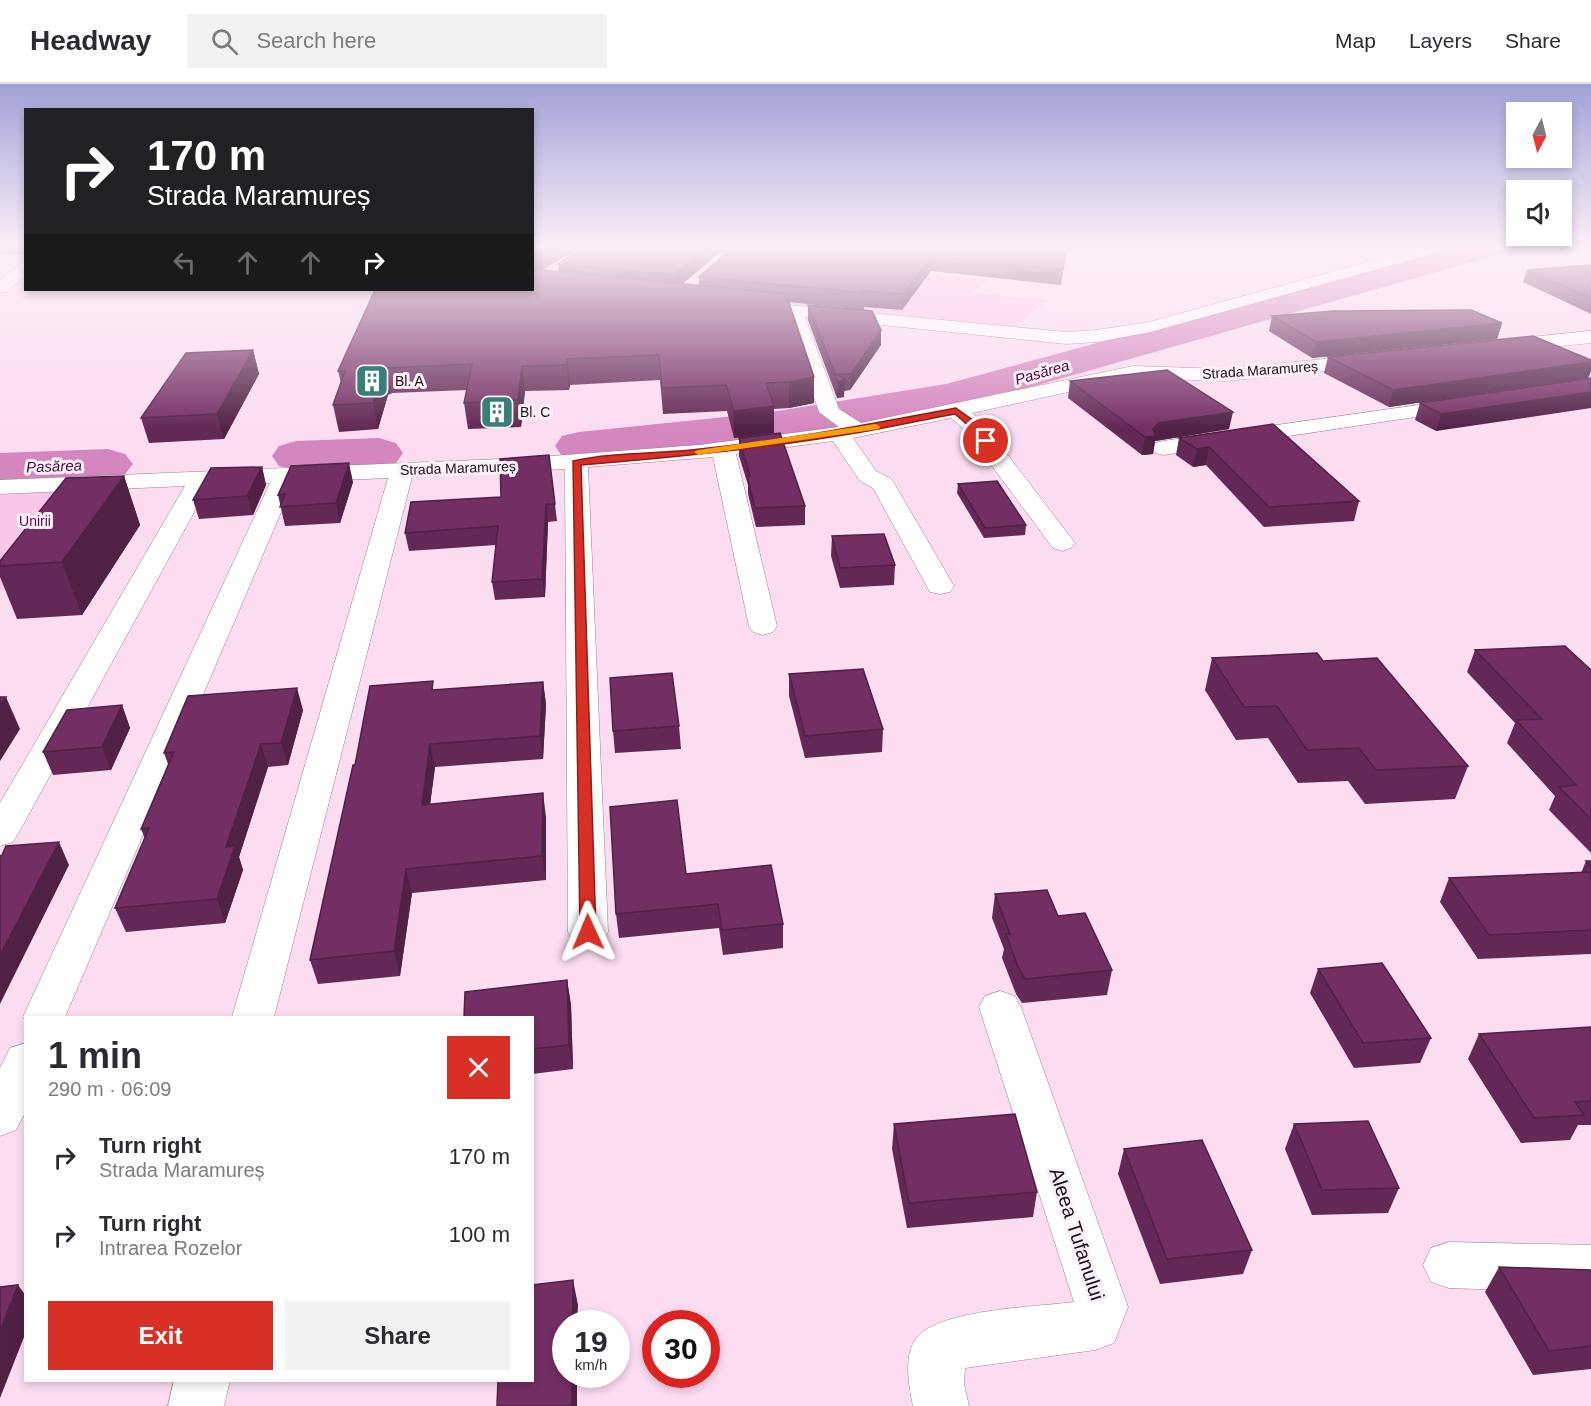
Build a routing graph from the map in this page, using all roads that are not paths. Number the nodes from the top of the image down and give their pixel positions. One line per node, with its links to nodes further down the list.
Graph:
1 (761, 307): 5 (street)
2 (1224, 307): 5 (street)
3 (797, 319): 11 (street)
4 (1591, 337): 6 (street)
5 (1066, 338): 8 (street)
6 (1485, 348)
7 (1391, 358): 8 (street, Strada Maramureș)
8 (1113, 361): 10 (street, Strada Maramureș)
9 (1487, 401): 12 (street)
10 (956, 411): 11 (street, Strada Maramureș); 19 (street)
11 (842, 425): 13 (street, Strada Maramureș); 20 (street)
12 (1163, 448)
13 (723, 449): 14 (street, Strada Maramureș); 21 (street)
14 (576, 463): 15 (street, Strada Maramureș); 23 (street)
15 (402, 470): 16 (street, Strada Maramureș); 26 (street)
16 (285, 475): 17 (street, Strada Maramureș); 25 (street)
17 (201, 478): 18 (street, Strada Maramureș); 22 (street)
18 (0, 487)
19 (1062, 543)
20 (940, 586)
21 (763, 626)
22 (0, 834)
23 (588, 932)
24 (1000, 1007): 33 (street, Aleea Tufanului)
25 (44, 1016)
26 (253, 1016)
27 (24, 1064): 28 (street)
28 (0, 1117)
29 (1449, 1265): 30 (street)
30 (1591, 1269)
31 (202, 1382): 32 (street)
32 (196, 1406)
33 (941, 1406)

